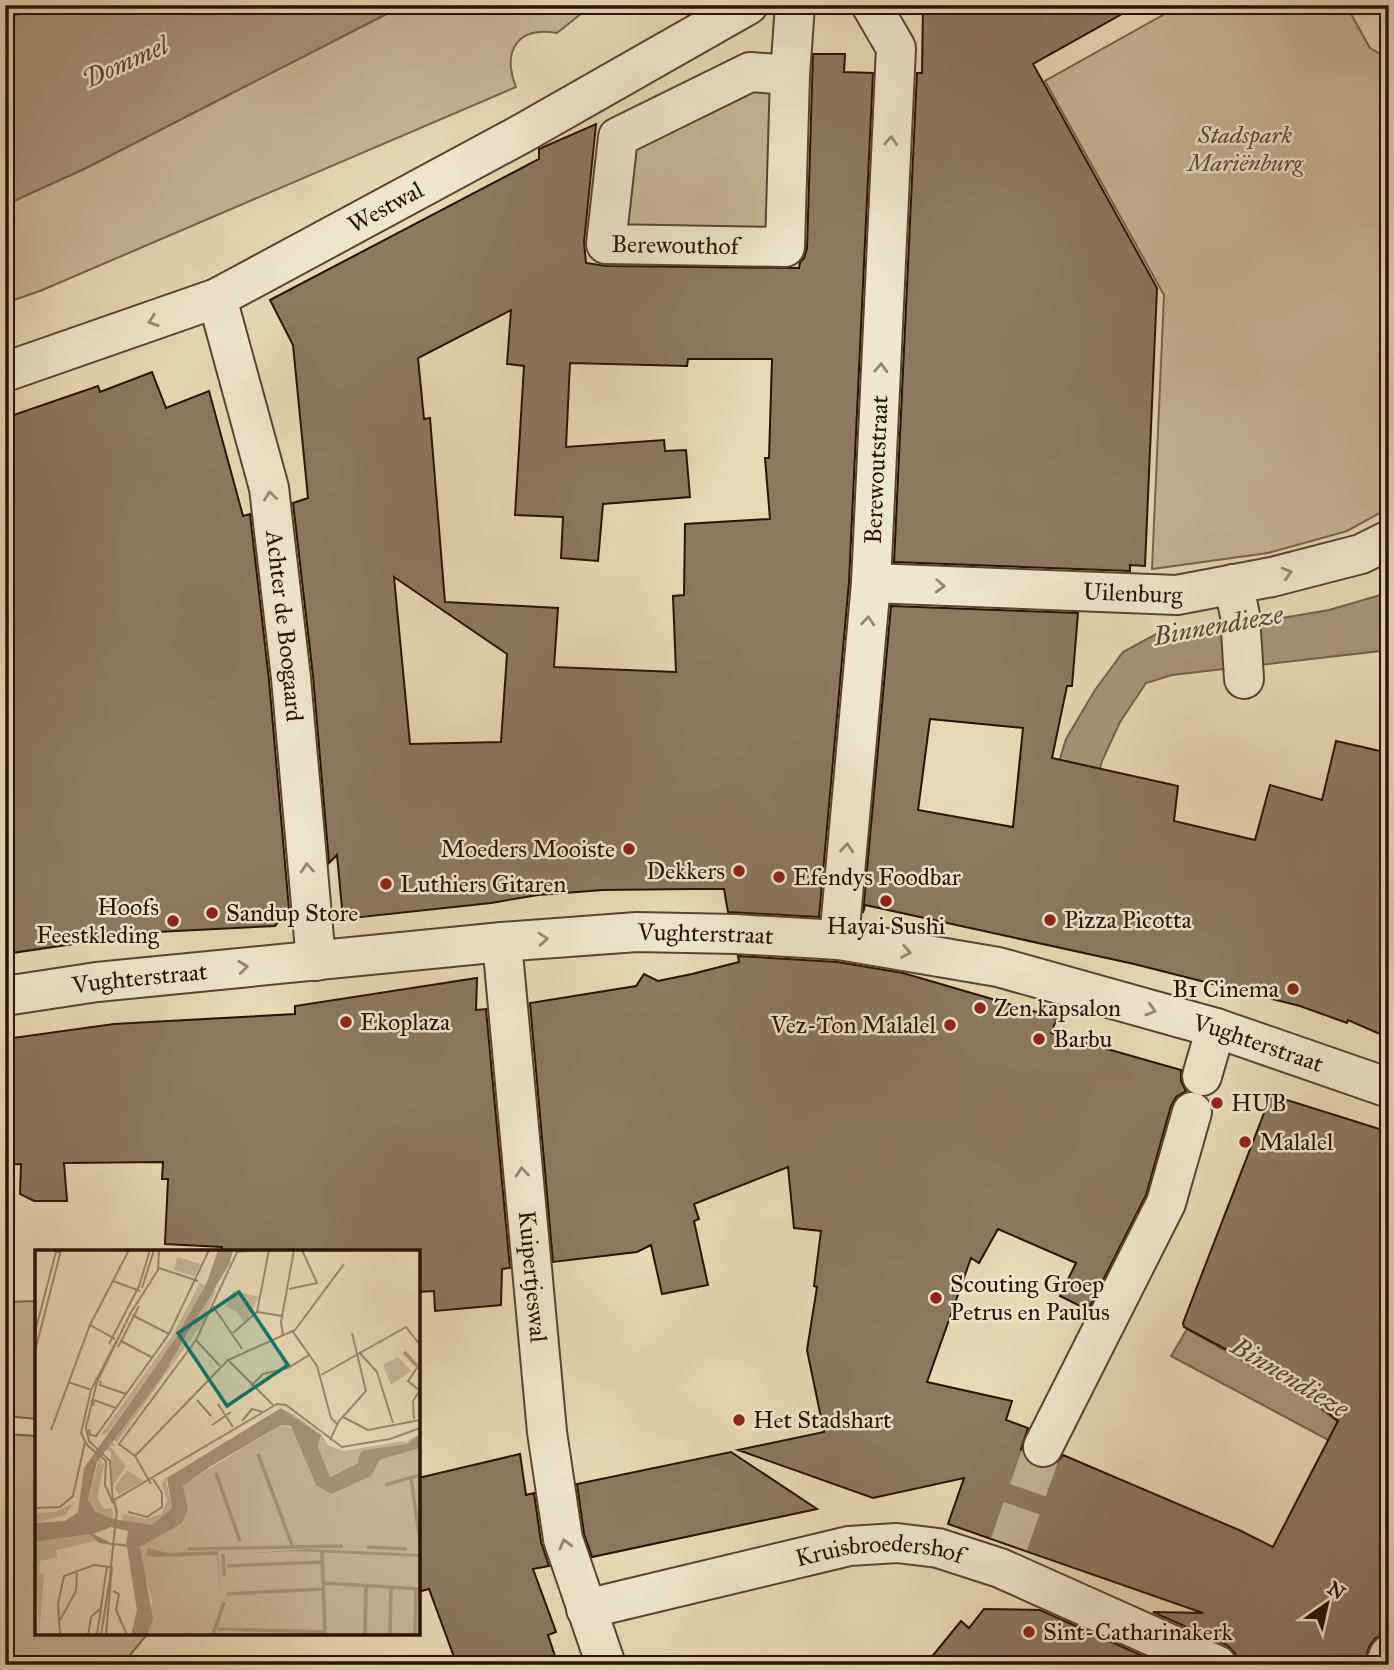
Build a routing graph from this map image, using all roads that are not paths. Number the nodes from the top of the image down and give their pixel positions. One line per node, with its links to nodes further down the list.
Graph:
1 (748, 5): 5 (street, Westwal)
2 (796, 5): 4 (street, Berewouthof)
3 (871, 5): 8 (street, Berewoutstraat, one-way to 3)
4 (790, 75): 4 (street, Berewouthof)
5 (217, 298): 6 (street, Westwal, one-way to 6); 13 (street, Achter de Boogaard, one-way to 5)
6 (5, 372)
7 (1389, 540): 9 (street, Uilenburg, one-way to 7)
8 (872, 583): 9 (street, Uilenburg, one-way to 9); 11 (street, Berewoutstraat, one-way to 8)
9 (1237, 600): 10 (street)
10 (1244, 680)
11 (839, 940): 12 (street, Vughterstraat, one-way to 11); 15 (street, Vughterstraat, one-way to 15)
12 (502, 942): 13 (street, Vughterstraat); 20 (street, Kuipertjeswal, one-way to 12)
13 (316, 961): 14 (street, Vughterstraat, one-way to 13)
14 (5, 996)
15 (1216, 1028): 16 (street); 17 (street, Vughterstraat)
16 (1202, 1076)
17 (1389, 1088)
18 (1192, 1112): 19 (street)
19 (1043, 1447)
20 (586, 1609): 22 (street); 23 (street, Kruisbroedershof)
21 (1389, 1655): 24 (street)
22 (606, 1665)
23 (1217, 1665)
24 (1385, 1665)

